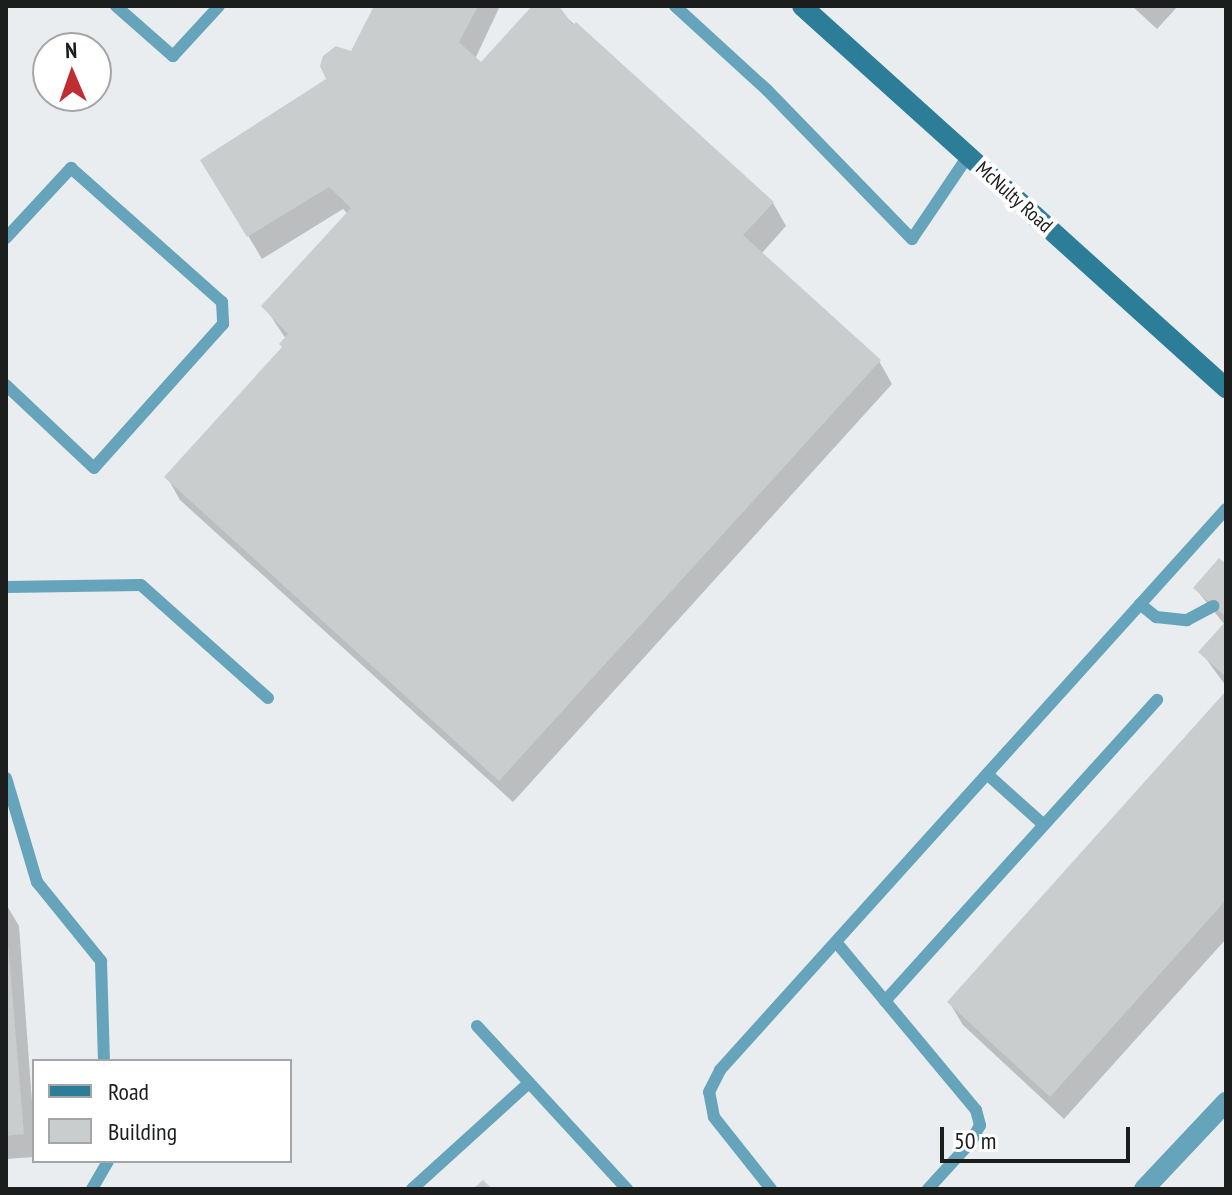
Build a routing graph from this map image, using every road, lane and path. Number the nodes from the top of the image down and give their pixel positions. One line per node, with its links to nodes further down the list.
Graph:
1 (116, 6): 2 (lane)
2 (219, 6)
3 (675, 6): 5 (lane)
4 (802, 6): 5 (street, McNulty Road)
5 (968, 156): 8 (street, McNulty Road)
6 (6, 238): 7 (lane)
7 (6, 385)
8 (1226, 388)
9 (1226, 509): 11 (lane)
10 (6, 587): 13 (lane)
11 (1140, 604): 12 (lane); 15 (lane)
12 (1213, 606)
13 (268, 698)
14 (1157, 700): 17 (lane)
15 (987, 774): 17 (lane); 18 (lane)
16 (6, 778): 21 (lane)
17 (1044, 825): 19 (lane)
18 (836, 942): 19 (lane); 28 (lane)
19 (885, 1001): 29 (lane)
20 (477, 1026): 22 (lane)
21 (104, 1059)
22 (529, 1083): 26 (lane); 27 (lane)
23 (1226, 1102): 30 (street)
24 (107, 1163): 25 (lane)
25 (92, 1189)
26 (412, 1189)
27 (627, 1189)
28 (771, 1189)
29 (928, 1189)
30 (1144, 1189)

